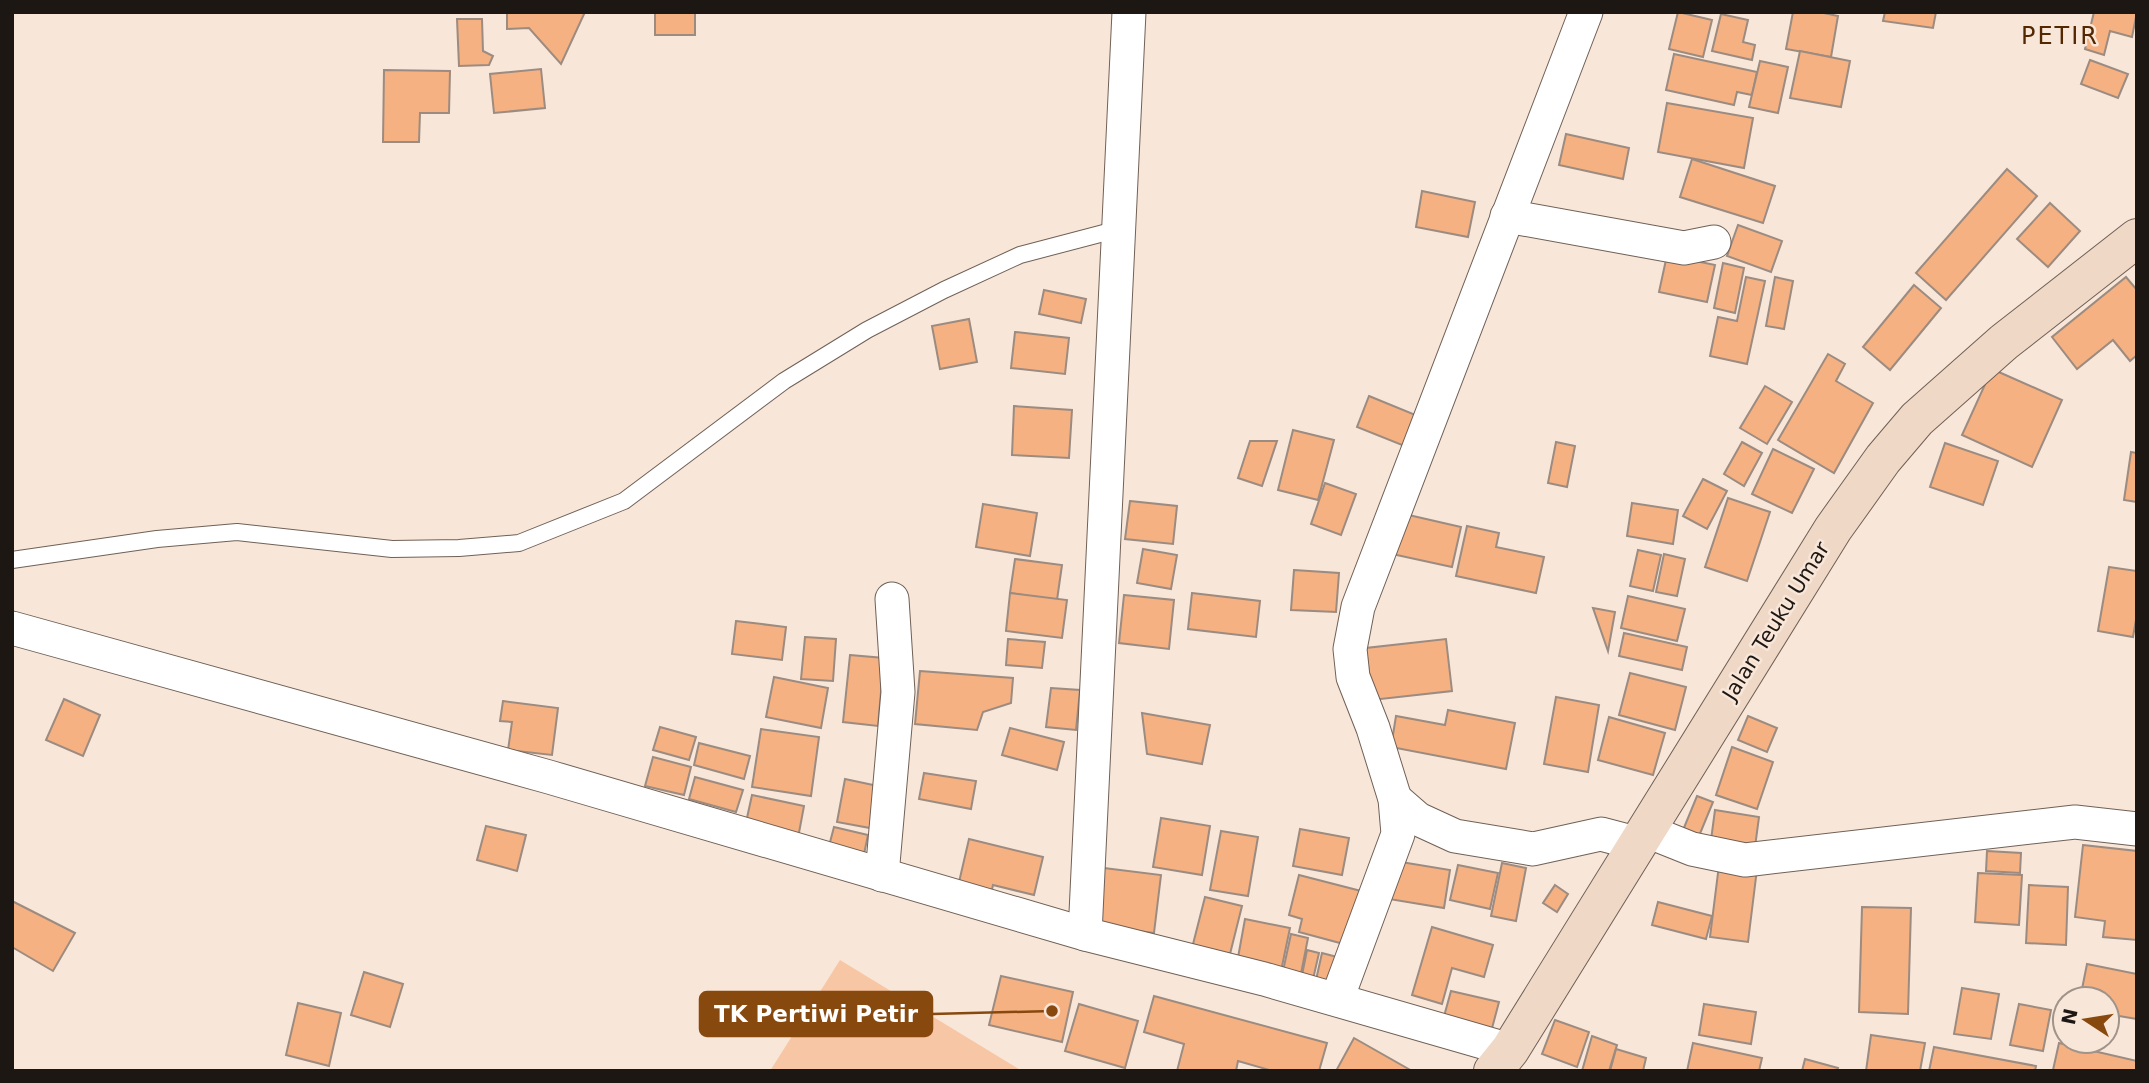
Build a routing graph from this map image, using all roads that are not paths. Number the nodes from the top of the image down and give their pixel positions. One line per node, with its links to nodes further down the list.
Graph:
1 (1129, 12): 4 (street)
2 (1586, 12): 3 (street)
3 (1507, 216): 6 (street); 10 (street)
4 (1119, 229): 7 (lane); 14 (street)
5 (2137, 238): 12 (main road, Jalan Teuku Umar)
6 (1714, 242)
7 (12, 561)
8 (892, 599): 13 (street)
9 (12, 628): 13 (street)
10 (1395, 799): 12 (street); 15 (street)
11 (2137, 830): 12 (street)
12 (1643, 837): 16 (main road, Jalan Teuku Umar)
13 (882, 875): 14 (street)
14 (1085, 934): 15 (street)
15 (1337, 999): 16 (street)
16 (1501, 1060)

